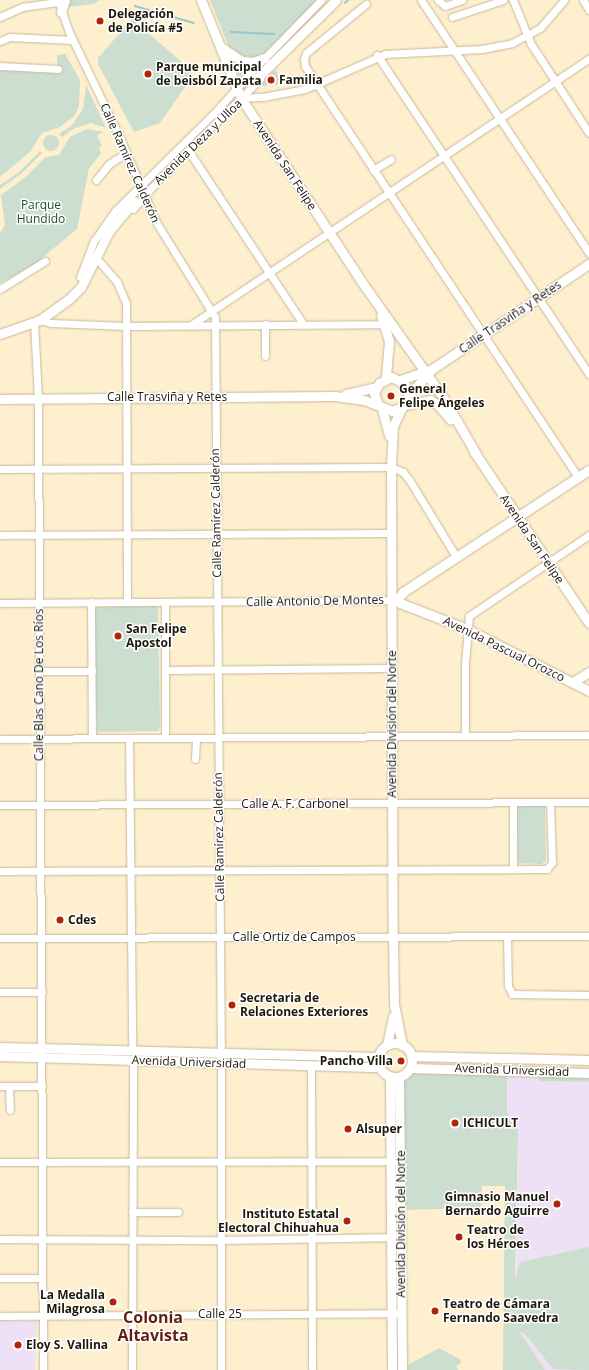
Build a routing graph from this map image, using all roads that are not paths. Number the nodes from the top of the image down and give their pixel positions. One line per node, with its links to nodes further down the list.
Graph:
1 (322, 0): 24 (street)
2 (329, 0): 3 (main road)
3 (336, 0): 30 (street)
4 (421, 0): 22 (street)
5 (462, 0): 12 (street)
6 (503, 0): 17 (street)
7 (513, 0): 18 (street)
8 (564, 0): 18 (street, Avenida Deza y Ulloa)
9 (583, 0): 14 (street)
10 (60, 1): 15 (main road); 16 (street)
11 (201, 1): 21 (main road, Avenida San Felipe)
12 (440, 3)
13 (366, 4): 29 (street)
14 (589, 10)
15 (61, 12): 19 (street, Calle Ramírez Calderón)
16 (0, 16)
17 (452, 17)
18 (527, 37): 22 (street, Avenida Deza y Ulloa); 28 (street)
19 (72, 40): 20 (street); 34 (street, Calle Ramírez Calderón)
20 (0, 41)
21 (220, 46): 24 (main road); 30 (main road, Avenida San Felipe)
22 (455, 51): 23 (street, Avenida Deza y Ulloa); 31 (street)
23 (377, 55): 29 (street, Avenida Deza y Ulloa); 35 (street)
24 (264, 58): 30 (street)
25 (589, 59): 28 (street)
26 (0, 66): 27 (street)
27 (58, 69)
28 (555, 82): 31 (street); 32 (street)
29 (316, 85): 30 (street, Avenida Deza y Ulloa); 37 (street)
30 (239, 94): 33 (street, Avenida Deza y Ulloa); 39 (street, Avenida Deza y Ulloa); 42 (main road, Avenida San Felipe)
31 (500, 119): 35 (street); 43 (street)
32 (589, 133)
33 (188, 150): 41 (street, Avenida Deza y Ulloa); 47 (street)
34 (126, 153): 38 (street); 39 (street, Calle Ramírez Calderón)
35 (444, 156): 40 (street); 52 (street)
36 (391, 159): 37 (street)
37 (373, 170): 40 (street)
38 (96, 180)
39 (141, 184): 41 (street, Calle Ramírez Calderón); 48 (street, Avenida Deza y Ulloa)
40 (388, 193): 42 (street); 63 (street)
41 (145, 195): 44 (street, Avenida Deza y Ulloa); 53 (street, Calle Ramírez Calderón)
42 (329, 233): 47 (street); 51 (main road, Avenida San Felipe)
43 (589, 253)
44 (98, 260): 49 (street, Avenida Deza y Ulloa); 60 (street)
45 (45, 261): 50 (street)
46 (589, 264): 52 (main road, Calle Trasviña y Retes)
47 (270, 272): 53 (street); 57 (street)
48 (80, 276): 49 (main road); 61 (main road, Avenida Deza y Ulloa)
49 (80, 287): 54 (main road, Avenida Deza y Ulloa)
50 (0, 289)
51 (372, 298): 58 (main road, Avenida San Felipe); 65 (main road, Avenida San Felipe)
52 (539, 298): 63 (main road, Calle Trasviña y Retes); 66 (street)
53 (213, 310): 55 (street, Calle Ramírez Calderón); 59 (street)
54 (37, 321): 60 (street); 62 (main road, Avenida Deza y Ulloa); 74 (street, Calle Blas Cano De Los Ríos)
55 (216, 324): 56 (street); 59 (street); 70 (street, Calle Ramírez Calderón)
56 (265, 324): 57 (street); 64 (street)
57 (303, 324): 58 (street)
58 (385, 324): 67 (main road, Avenida San Felipe)
59 (191, 325): 60 (street)
60 (128, 326): 73 (street)
61 (0, 328)
62 (0, 334)
63 (483, 335): 65 (main road, Calle Trasviña y Retes); 86 (street)
64 (265, 356)
65 (428, 372): 68 (main road, Calle Trasviña y Retes); 72 (main road, Calle Trasviña y Retes); 79 (main road, Avenida San Felipe)
66 (589, 374)
67 (386, 378): 68 (main road); 69 (main road)
68 (400, 380): 72 (main road)
69 (376, 387): 71 (main road, Calle Trasviña y Retes); 77 (main road)
70 (215, 396): 71 (main road, Calle Trasviña y Retes); 73 (main road, Calle Trasviña y Retes); 80 (street, Calle Ramírez Calderón)
71 (335, 396): 77 (main road, Calle Trasviña y Retes)
72 (408, 396): 76 (main road)
73 (126, 397): 74 (main road, Calle Trasviña y Retes); 82 (street)
74 (38, 398): 75 (main road, Calle Trasviña y Retes); 84 (street, Calle Blas Cano De Los Ríos)
75 (0, 399)
76 (403, 406): 77 (main road); 78 (main road, Avenida División del Norte); 79 (main road, Avenida San Felipe)
77 (380, 407): 78 (main road, Avenida División del Norte)
78 (391, 445): 81 (main road, Avenida División del Norte)
79 (476, 454): 87 (main road, Avenida San Felipe)
80 (216, 467): 81 (street); 82 (street); 89 (street, Calle Ramírez Calderón)
81 (391, 467): 88 (main road, Avenida División del Norte); 94 (street)
82 (126, 468): 84 (street); 91 (street)
83 (0, 469): 84 (street)
84 (38, 469): 90 (street, Calle Blas Cano De Los Ríos)
85 (589, 470): 86 (main road, Calle Antonio De Montes)
86 (578, 477): 87 (main road, Calle Antonio De Montes)
87 (517, 517): 94 (main road, Calle Antonio De Montes); 95 (main road, Avenida San Felipe)
88 (391, 533): 89 (street); 96 (main road, Avenida División del Norte)
89 (216, 534): 91 (street); 102 (street, Calle Ramírez Calderón)
90 (38, 535): 91 (street); 93 (street); 98 (street, Calle Blas Cano De Los Ríos)
91 (127, 535): 100 (street)
92 (589, 535): 95 (street)
93 (0, 536)
94 (457, 558): 96 (main road, Calle Antonio De Montes)
95 (548, 562): 103 (main road, Avenida San Felipe); 104 (street)
96 (394, 600): 102 (street, Calle Antonio De Montes); 104 (main road, Avenida Pascual Orozco); 105 (main road, Avenida División del Norte)
97 (0, 602): 98 (street, Calle Antonio De Montes)
98 (39, 602): 99 (street, Calle Antonio De Montes); 108 (street, Calle Blas Cano De Los Ríos)
99 (91, 602): 100 (street, Calle Antonio De Montes); 109 (street)
100 (127, 602): 101 (street, Calle Antonio De Montes)
101 (165, 602): 102 (street, Calle Antonio De Montes); 106 (street)
102 (217, 602): 107 (street, Calle Ramírez Calderón)
103 (589, 623)
104 (467, 629): 111 (main road, Avenida Pascual Orozco); 113 (street)
105 (392, 668): 107 (street); 114 (main road, Avenida División del Norte)
106 (165, 670): 107 (street); 118 (street)
107 (217, 670): 120 (street, Calle Ramírez Calderón)
108 (39, 671): 109 (street); 122 (street, Calle Blas Cano De Los Ríos)
109 (92, 671): 116 (street)
110 (589, 672): 111 (main road)
111 (573, 682): 112 (main road, Avenida Pascual Orozco)
112 (588, 691)
113 (465, 734): 114 (street); 115 (street)
114 (393, 735): 120 (street); 127 (main road, Avenida División del Norte)
115 (589, 735)
116 (92, 738): 117 (street); 122 (street)
117 (129, 738): 118 (street); 128 (street)
118 (165, 738): 119 (street)
119 (196, 738): 120 (street); 123 (street)
120 (218, 738): 129 (street, Calle Ramírez Calderón)
121 (0, 739): 122 (street)
122 (40, 739): 131 (street, Calle Blas Cano De Los Ríos)
123 (195, 759)
124 (513, 802): 125 (street, Calle A. F. Carbonel); 127 (street, Calle A. F. Carbonel); 133 (street)
125 (550, 802): 126 (street, Calle A. F. Carbonel); 133 (street)
126 (589, 802)
127 (393, 803): 129 (street, Calle A. F. Carbonel); 132 (main road, Avenida División del Norte)
128 (129, 804): 129 (street, Calle A. F. Carbonel); 131 (street, Calle A. F. Carbonel); 136 (street)
129 (218, 804): 137 (street, Calle Ramírez Calderón)
130 (0, 805): 131 (street, Calle A. F. Carbonel)
131 (40, 805): 135 (street, Calle Blas Cano De Los Ríos)
132 (393, 869): 133 (street); 137 (street); 141 (main road, Avenida División del Norte)
133 (513, 869)
134 (0, 871): 135 (street)
135 (41, 871): 136 (street); 143 (street, Calle Blas Cano De Los Ríos)
136 (130, 871): 137 (street); 144 (street)
137 (218, 871): 140 (street, Calle Ramírez Calderón)
138 (507, 936): 139 (street, Calle Ortiz de Campos); 141 (street, Calle Ortiz de Campos); 147 (street)
139 (589, 936)
140 (220, 937): 141 (street, Calle Ortiz de Campos); 144 (street, Calle Ortiz de Campos); 154 (street, Calle Ramírez Calderón)
141 (393, 937): 148 (main road, Avenida División del Norte)
142 (0, 938): 143 (street, Calle Ortiz de Campos)
143 (41, 938): 144 (street, Calle Ortiz de Campos); 146 (street, Calle Blas Cano De Los Ríos)
144 (131, 938): 153 (street)
145 (0, 992): 146 (street)
146 (42, 992): 152 (street, Calle Blas Cano De Los Ríos)
147 (589, 995)
148 (394, 1004): 149 (main road, Avenida División del Norte); 150 (main road, Avenida División del Norte)
149 (387, 1045): 150 (main road); 158 (main road)
150 (402, 1045): 156 (main road)
151 (0, 1047): 152 (main road, Avenida Universidad)
152 (42, 1048): 153 (main road, Avenida Universidad); 157 (street, Calle Blas Cano De Los Ríos)
153 (132, 1049): 154 (main road, Avenida Universidad)
154 (221, 1052): 158 (main road, Avenida Universidad); 161 (street, Calle Ramírez Calderón)
155 (0, 1056): 157 (main road, Avenida Universidad)
156 (412, 1056): 160 (main road, Avenida Universidad); 164 (main road)
157 (42, 1057): 159 (main road, Avenida Universidad); 169 (street, Calle Blas Cano De Los Ríos)
158 (378, 1057): 163 (main road)
159 (133, 1060): 161 (main road, Avenida Universidad); 173 (street)
160 (589, 1060)
161 (221, 1064): 162 (main road, Avenida Universidad); 176 (street, Calle Ramírez Calderón)
162 (311, 1066): 163 (main road, Avenida Universidad); 171 (street)
163 (379, 1067): 166 (main road)
164 (410, 1068): 165 (main road, Avenida Universidad); 166 (main road)
165 (589, 1073)
166 (395, 1077): 174 (main road, Avenida División del Norte)
167 (0, 1086): 168 (street)
168 (9, 1086): 169 (street); 170 (street)
169 (42, 1086): 172 (street, Calle Blas Cano De Los Ríos)
170 (10, 1110)
171 (311, 1160): 174 (street); 176 (street); 182 (street)
172 (40, 1161): 173 (street); 175 (street); 181 (street, Calle Blas Cano De Los Ríos)
173 (132, 1161): 176 (street); 177 (street)
174 (396, 1161): 179 (main road, Avenida División del Norte)
175 (0, 1162)
176 (221, 1162): 184 (street, Calle Ramírez Calderón)
177 (132, 1212): 178 (street); 183 (street)
178 (178, 1212)
179 (396, 1237): 182 (street); 187 (main road, Avenida División del Norte)
180 (0, 1239): 181 (street)
181 (41, 1239): 183 (street); 186 (street, Calle Blas Cano De Los Ríos)
182 (312, 1239): 184 (street); 189 (street)
183 (132, 1240): 184 (street); 190 (street)
184 (222, 1240): 188 (street, Calle Ramírez Calderón)
185 (0, 1278): 186 (street)
186 (42, 1278): 192 (street, Calle Blas Cano De Los Ríos)
187 (397, 1313): 189 (street, Calle 25); 197 (main road, Avenida División del Norte); 198 (main road, Avenida División del Norte)
188 (221, 1314): 189 (street, Calle 25); 190 (street, Calle 25); 195 (street, Calle Ramírez Calderón)
189 (311, 1314): 196 (street)
190 (132, 1315): 192 (street, Calle 25); 194 (street)
191 (0, 1316): 192 (street, Calle 25)
192 (43, 1316): 193 (street, Calle Blas Cano De Los Ríos)
193 (43, 1370)
194 (132, 1370)
195 (221, 1370)
196 (312, 1370)
197 (392, 1370)
198 (402, 1370)

